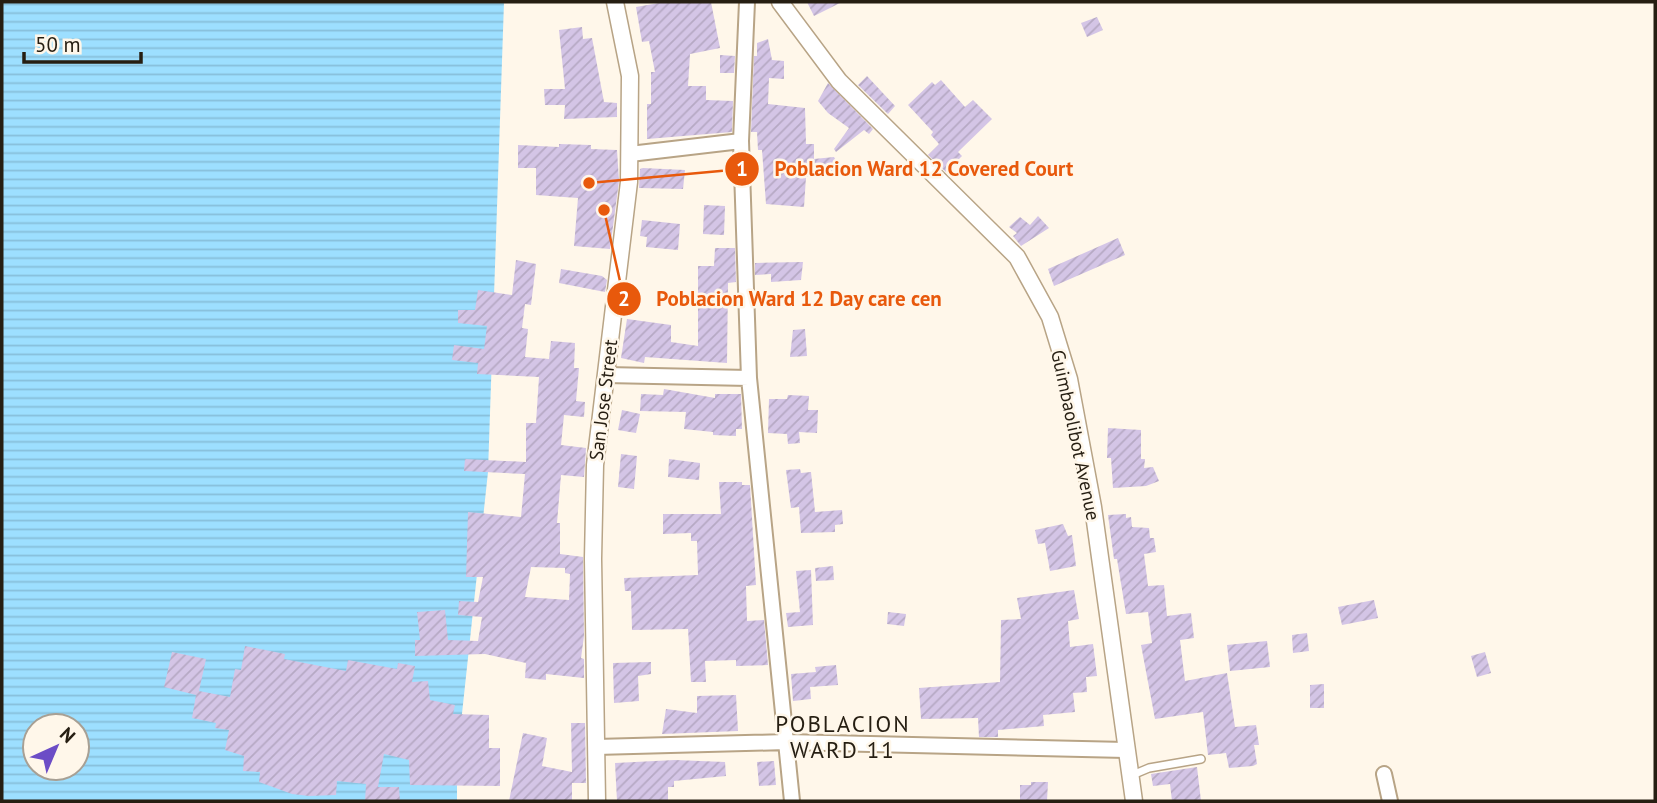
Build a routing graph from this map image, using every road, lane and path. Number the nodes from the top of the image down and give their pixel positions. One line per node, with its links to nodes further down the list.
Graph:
1 (615, 2): 5 (street, San Jose Street)
2 (747, 2): 4 (street)
3 (780, 2): 10 (street, Guimbaolibot Avenue)
4 (741, 141): 5 (street); 7 (street)
5 (630, 154): 6 (street, San Jose Street)
6 (606, 374): 7 (street); 9 (street, San Jose Street)
7 (749, 378): 8 (street)
8 (786, 742): 9 (street); 10 (street); 15 (street)
9 (596, 747): 14 (street, San Jose Street)
10 (1126, 750): 13 (street, Guimbaolibot Avenue)
11 (1201, 759): 13 (lane)
12 (1384, 774): 17 (street)
13 (1130, 777): 16 (street, Guimbaolibot Avenue)
14 (597, 801)
15 (792, 801)
16 (1134, 801)
17 (1390, 801)

